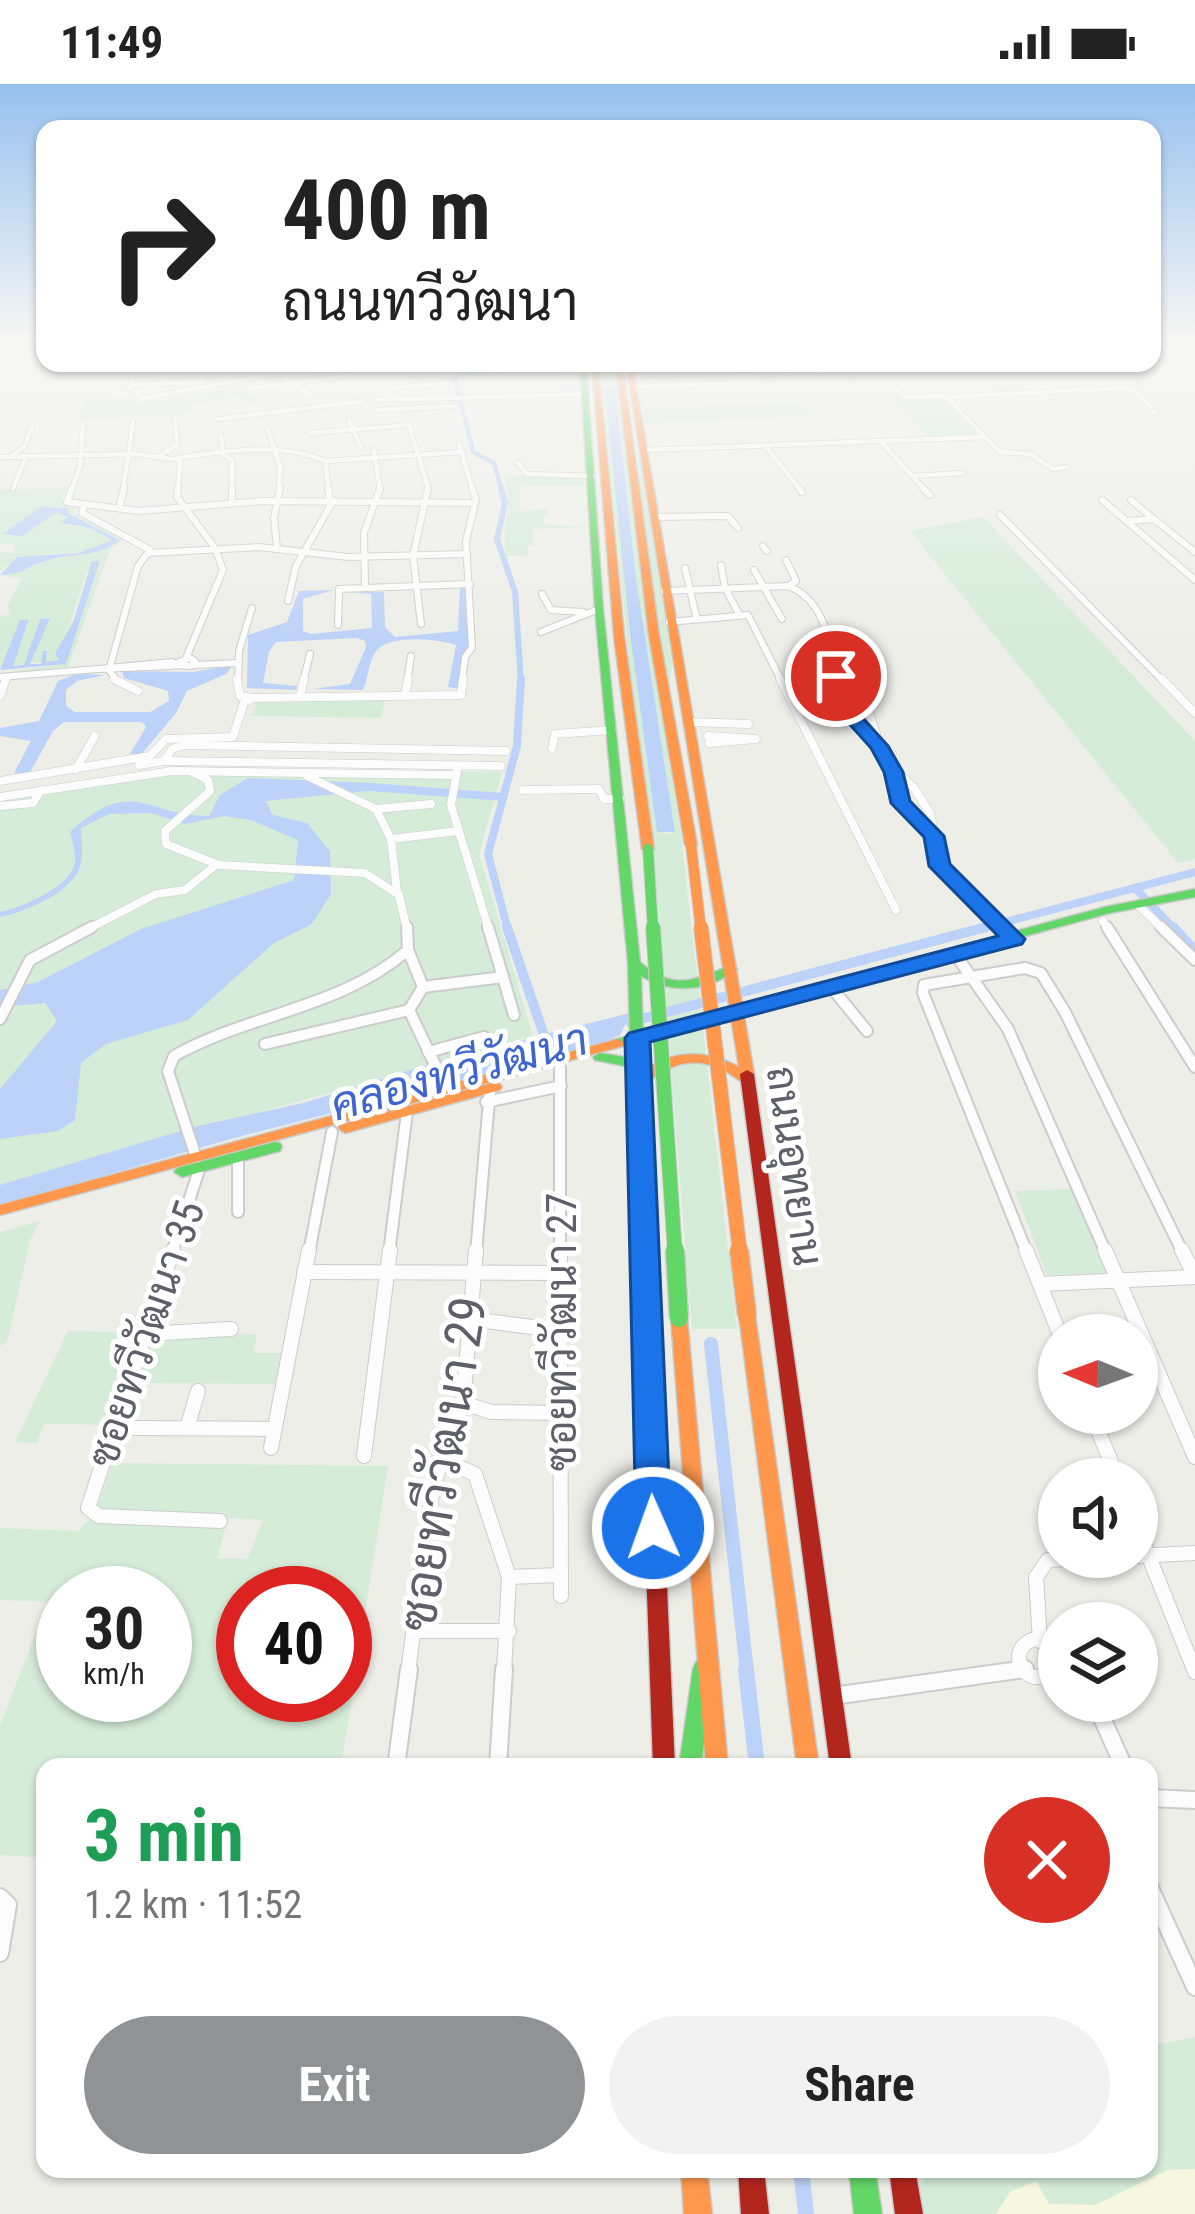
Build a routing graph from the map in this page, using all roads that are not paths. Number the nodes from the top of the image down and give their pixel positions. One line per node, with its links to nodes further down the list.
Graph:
1 (81, 441): 27 (street)
2 (132, 441): 21 (street)
3 (177, 441): 24 (street)
4 (224, 441): 22 (street)
5 (270, 441): 19 (street)
6 (308, 441): 16 (street)
7 (359, 441): 17 (street)
8 (415, 441): 25 (street)
9 (591, 441): 34 (main road)
10 (599, 441): 47 (main road)
11 (636, 441): 20 (main road, ถนนอุทยาน)
12 (639, 441): 20 (main road)
13 (892, 441): 15 (street)
14 (990, 441): 32 (street)
15 (882, 442): 18 (street); 35 (street)
16 (307, 446): 19 (street); 30 (street)
17 (361, 447)
18 (768, 449): 20 (street); 37 (street)
19 (271, 452): 22 (street); 39 (street)
20 (637, 452): 52 (main road, ถนนอุทยาน); 105 (main road, ถนนอุทยาน)
21 (132, 454): 24 (street); 27 (street); 50 (street)
22 (223, 454): 28 (street); 43 (street)
23 (375, 454): 25 (street); 30 (street); 44 (street)
24 (159, 455): 28 (street)
25 (420, 455): 45 (street); 46 (street)
26 (4, 458): 29 (street)
27 (80, 458): 29 (street); 48 (street)
28 (176, 458): 49 (street)
29 (25, 459): 36 (street)
30 (326, 461): 42 (street)
31 (518, 463): 34 (street)
32 (1067, 467)
33 (963, 473): 35 (street)
34 (592, 476): 56 (main road)
35 (912, 476): 38 (street)
36 (13, 489)
37 (802, 492)
38 (930, 495)
39 (280, 500): 42 (street); 43 (street); 57 (street)
40 (1102, 500): 54 (street)
41 (1131, 500): 53 (street)
42 (332, 501): 44 (street); 59 (street)
43 (232, 502): 49 (street)
44 (379, 503): 45 (street); 64 (street)
45 (426, 503): 46 (street); 63 (street)
46 (475, 503): 62 (street)
47 (608, 505): 56 (main road); 103 (main road)
48 (84, 507): 50 (street); 61 (street)
49 (187, 507): 50 (street); 58 (street)
50 (119, 508)
51 (1000, 515): 106 (street)
52 (654, 517): 55 (street); 77 (main road, ถนนอุทยาน)
53 (1154, 519): 54 (street); 60 (street)
54 (1125, 521): 69 (street)
55 (738, 528)
56 (596, 534): 81 (main road)
57 (277, 547): 58 (street); 59 (street)
58 (215, 548): 61 (street); 94 (street)
59 (303, 551): 64 (street); 79 (street)
60 (1195, 552)
61 (149, 553): 96 (street)
62 (467, 554): 63 (street); 70 (street)
63 (412, 556): 64 (street); 71 (street)
64 (364, 558): 73 (street)
65 (785, 560): 72 (street)
66 (721, 565): 76 (street)
67 (686, 568): 75 (street)
68 (754, 570): 74 (street)
69 (1195, 580)
70 (470, 584): 71 (street); 101 (street)
71 (418, 585): 73 (street); 87 (street)
72 (788, 586): 74 (street); 97 (street)
73 (365, 587): 88 (street)
74 (761, 587): 76 (street); 85 (street)
75 (689, 589): 76 (street); 77 (street); 84 (street)
76 (724, 589): 82 (street)
77 (664, 591): 86 (main road, ถนนอุทยาน)
78 (542, 594): 81 (street)
79 (288, 601)
80 (252, 608): 93 (street)
81 (591, 610): 89 (street); 92 (main road)
82 (744, 614): 83 (street); 86 (street); 142 (street)
83 (764, 614)
84 (696, 616)
85 (782, 619)
86 (669, 622): 95 (main road, ถนนอุทยาน)
87 (421, 624)
88 (338, 625)
89 (541, 632)
90 (310, 654): 102 (street)
91 (411, 656): 101 (street)
92 (604, 657): 103 (main road); 109 (main road)
93 (238, 660): 94 (street); 104 (street)
94 (191, 661): 96 (street)
95 (679, 663): 105 (main road); 107 (main road, ถนนอุทยาน)
96 (109, 668): 98 (street); 99 (street)
97 (836, 676): 113 (street); 113 (street)
98 (4, 677): 100 (street)
99 (138, 691)
100 (0, 696)
101 (405, 696): 102 (street)
102 (300, 697): 104 (street)
103 (626, 697): 126 (main road)
104 (253, 698): 119 (street)
105 (670, 704): 224 (main road, ถนนอุทยาน, bridge)
106 (1195, 712)
107 (697, 722): 108 (street); 111 (street); 116 (main road, ถนนอุทยาน)
108 (748, 724)
109 (612, 730): 114 (street); 129 (main road)
110 (95, 736): 119 (street)
111 (708, 739): 112 (street); 116 (street)
112 (756, 744)
113 (879, 746): 122 (street)
114 (552, 748)
115 (506, 751): 117 (street)
116 (695, 756): 149 (main road, ถนนอุทยาน)
117 (164, 761): 125 (street); 128 (street)
118 (501, 766): 125 (street)
119 (76, 769): 128 (street)
120 (194, 772): 121 (street); 124 (street); 128 (street)
121 (217, 772): 123 (street); 124 (street)
122 (893, 772): 133 (street); 133 (street)
123 (307, 776): 125 (street); 131 (street)
124 (208, 780): 136 (street)
125 (455, 781): 132 (street)
126 (641, 786): 135 (main road); 213 (main road, bridge)
127 (523, 790): 129 (street)
128 (0, 793)
129 (620, 799): 135 (main road)
130 (431, 804): 131 (street)
131 (376, 808): 134 (street)
132 (459, 831): 134 (street); 151 (street)
133 (934, 836): 144 (street)
134 (391, 838): 137 (street)
135 (625, 856): 148 (main road)
136 (217, 864): 138 (street); 156 (street)
137 (396, 872): 138 (street); 139 (street)
138 (374, 877): 139 (street)
139 (398, 892): 145 (street)
140 (1195, 893): 141 (main road)
141 (1144, 906): 143 (main road); 144 (main road); 146 (street)
142 (896, 910)
143 (1103, 920): 147 (main road); 166 (street)
144 (1009, 934): 155 (main road)
145 (408, 950): 152 (street); 175 (street)
146 (1195, 960)
147 (960, 961): 150 (street); 153 (main road)
148 (634, 963): 149 (main road); 161 (main road)
149 (731, 973): 155 (main road, ถนนอุทยาน)
150 (974, 974): 183 (street); 184 (street); 185 (street)
151 (503, 976): 152 (street); 157 (street)
152 (423, 987): 154 (street)
153 (836, 993): 155 (main road); 159 (street)
154 (409, 1010): 163 (street); 164 (street)
155 (737, 1013): 158 (main road); 161 (main road); 162 (main road, ถนนอุทยาน)
156 (4, 1014)
157 (514, 1015)
158 (717, 1025): 161 (main road); 162 (main road)
159 (867, 1031)
160 (484, 1036): 164 (street)
161 (638, 1040): 165 (main road); 168 (main road); 170 (main road)
162 (742, 1040): 169 (main road, ถนนอุทยาน)
163 (265, 1044)
164 (429, 1056): 170 (street)
165 (600, 1057): 167 (main road); 168 (main road)
166 (1195, 1067)
167 (561, 1077): 171 (main road); 182 (street, ซอยทวีวัฒนา 27)
168 (640, 1077): 169 (main road); 221 (main road)
169 (748, 1082): 217 (main road, ถนนอุทยาน)
170 (448, 1091): 171 (main road); 172 (main road); 175 (main road)
171 (488, 1096): 180 (street, ซอยทวีวัฒนา 29)
172 (407, 1112): 173 (main road); 181 (street)
173 (332, 1132): 174 (main road); 179 (street)
174 (238, 1157): 175 (main road); 177 (street)
175 (197, 1158): 176 (main road); 178 (main road); 190 (street, ซอยทวีวัฒนา 35)
176 (0, 1210)
177 (238, 1212)
178 (0, 1221)
179 (304, 1272): 181 (street); 196 (street)
180 (475, 1272): 181 (street); 182 (street); 187 (street, ซอยทวีวัฒนา 29)
181 (388, 1273): 198 (street)
182 (562, 1273): 193 (street, ซอยทวีวัฒนา 27)
183 (1195, 1277): 184 (street)
184 (1118, 1280): 185 (street); 199 (street)
185 (1040, 1284): 186 (street)
186 (1052, 1314)
187 (471, 1319): 188 (street); 192 (street, ซอยทวีวัฒนา 29)
188 (532, 1327)
189 (231, 1329): 190 (street)
190 (146, 1334): 201 (street, ซอยทวีวัฒนา 35)
191 (197, 1391): 195 (street)
192 (463, 1403): 193 (street); 200 (street, ซอยทวีวัฒนา 29)
193 (562, 1414): 205 (street, ซอยทวีวัฒนา 27)
194 (134, 1428): 195 (street)
195 (187, 1429): 196 (street)
196 (274, 1430): 197 (street)
197 (271, 1448)
198 (364, 1456)
199 (1195, 1457)
200 (440, 1459): 206 (street); 210 (street, ซอยทวีวัฒนา 29)
201 (220, 1521)
202 (1195, 1553): 203 (street)
203 (1158, 1555)
204 (1038, 1574): 209 (street)
205 (561, 1576): 206 (street); 208 (street, ซอยทวีวัฒนา 27)
206 (509, 1577): 211 (street)
207 (1153, 1578): 215 (street)
208 (561, 1596)
209 (1038, 1609)
210 (416, 1631): 211 (street); 219 (street, ซอยทวีวัฒนา 29)
211 (509, 1631): 220 (street)
212 (1038, 1641): 214 (street)
213 (706, 1643): 222 (main road); 223 (main road)
214 (1025, 1670): 216 (street); 217 (street)
215 (1195, 1672)
216 (1038, 1675)
217 (830, 1696): 225 (main road, ถนนอุทยาน)
218 (1103, 1722): 226 (street)
219 (397, 1758)
220 (499, 1758)
221 (664, 1758)
222 (691, 1758)
223 (716, 1758)
224 (807, 1758)
225 (839, 1758)
226 (1120, 1758)
227 (1158, 1798): 228 (street)
228 (1195, 1800)
229 (0, 1897): 231 (street)
230 (1158, 1906): 232 (street)
231 (0, 1953)
232 (1195, 1987)
233 (695, 2178): 237 (main road)
234 (753, 2178): 238 (main road)
235 (863, 2178): 239 (main road)
236 (903, 2178): 240 (main road)
237 (698, 2214)
238 (755, 2214)
239 (868, 2214)
240 (909, 2214)

